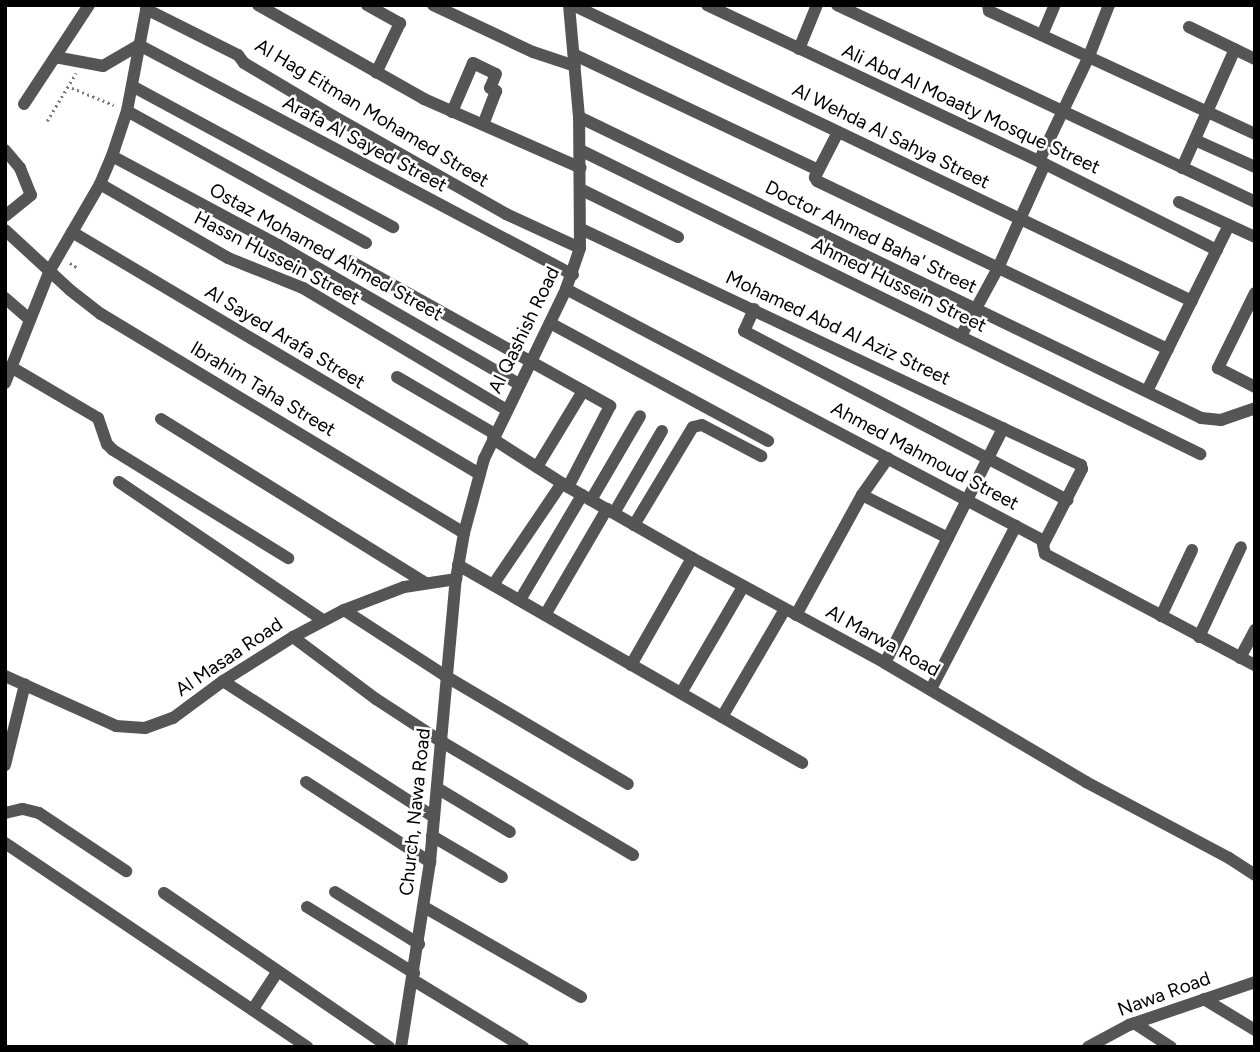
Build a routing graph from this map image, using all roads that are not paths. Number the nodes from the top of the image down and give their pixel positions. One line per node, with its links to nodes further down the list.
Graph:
1 (89, 5): 19 (street)
2 (257, 5): 22 (street)
3 (367, 5): 22 (street)
4 (433, 5): 21 (street)
5 (571, 5): 21 (street, Al Qashish Road); 31 (street, Al Wehda Al Sahya Street)
6 (707, 5): 16 (street, Ali Abd Al Moaaty Mosque Street)
7 (817, 5): 16 (street)
8 (837, 5): 27 (street)
9 (988, 5): 14 (street)
10 (1055, 5): 14 (street)
11 (1109, 5): 18 (street)
12 (146, 7): 15 (street); 56 (street, Al Hag Eitman Mohamed Street)
13 (1189, 27): 17 (street)
14 (1042, 35): 18 (street)
15 (139, 45): 19 (street); 23 (street); 61 (street, Arafa Al Sayed Street)
16 (799, 49): 37 (street, Ali Abd Al Moaaty Mosque Street)
17 (1235, 49): 20 (street); 28 (street)
18 (1089, 56): 27 (street); 28 (street)
19 (55, 57): 24 (street)
20 (1255, 59)
21 (575, 61): 29 (street, Al Qashish Road); 41 (street)
22 (376, 74): 26 (street)
23 (132, 86): 25 (street); 49 (street)
24 (24, 104)
25 (127, 111): 36 (street); 55 (street)
26 (452, 112): 30 (street); 30 (street)
27 (1062, 112): 37 (street); 40 (street)
28 (1208, 112): 32 (street); 33 (street)
29 (579, 117): 35 (street, Al Qashish Road); 67 (street, Doctor Ahmed Baha' Street)
30 (483, 125): 39 (street)
31 (838, 132): 41 (street); 47 (street, Al Wehda Al Sahya Street)
32 (1255, 134)
33 (1195, 140): 38 (street); 40 (street)
34 (5, 150): 46 (street)
35 (580, 150): 39 (street, Al Qashish Road); 70 (street, Ahmed Hussein Street)
36 (113, 156): 42 (street); 76 (street, Ostaz Mohamed Ahmed Street)
37 (1042, 163): 47 (street); 57 (street, Ali Abd Al Moaaty Mosque Street)
38 (1255, 167)
39 (581, 168): 43 (street, Al Qashish Road)
40 (1182, 168): 45 (street)
41 (818, 170): 59 (street)
42 (100, 184): 52 (street); 81 (street, Hassn Hussein Street)
43 (582, 190): 50 (street, Al Qashish Road); 53 (street)
44 (1179, 202): 48 (street)
45 (1255, 202)
46 (5, 216)
47 (1021, 219): 59 (street); 65 (street, Al Wehda Al Sahya Street)
48 (1229, 225): 54 (street); 57 (street)
49 (393, 227)
50 (580, 229): 56 (street, Al Qashish Road); 66 (street, Mohamed Abd Al Aziz Street)
51 (5, 230): 60 (street, Ibrahim Taha Street)
52 (72, 232): 60 (street); 93 (street, Al Sayed Arafa Street)
53 (678, 237)
54 (1255, 237)
55 (366, 243)
56 (580, 248): 61 (street, Al Qashish Road)
57 (1217, 250): 65 (street)
58 (350, 261): 73 (street)
59 (998, 268): 67 (street); 71 (street)
60 (50, 270): 68 (street); 103 (street, Ibrahim Taha Street)
61 (573, 275): 62 (street, Al Qashish Road)
62 (566, 289): 69 (street, Al Qashish Road); 90 (street, Ahmed Mahmoud Street)
63 (1255, 293): 77 (street)
64 (5, 298): 68 (street)
65 (1192, 301): 71 (street)
66 (754, 309): 84 (street, Mohamed Abd Al Aziz Street); 91 (street)
67 (977, 310): 70 (street); 79 (street, Doctor Ahmed Baha' Street)
68 (30, 320): 72 (street)
69 (550, 323): 73 (street, Al Qashish Road); 87 (street)
70 (961, 337): 88 (street, Ahmed Hussein Street)
71 (1167, 349): 79 (street)
72 (10, 361): 75 (street); 108 (street)
73 (530, 364): 76 (street, Al Qashish Road); 78 (street)
74 (397, 377): 86 (street, Al Marwa Road)
75 (5, 383)
76 (519, 384): 81 (street, Al Qashish Road)
77 (1255, 387)
78 (583, 391): 92 (street); 95 (street)
79 (1147, 391): 80 (street, Doctor Ahmed Baha' Street)
80 (1255, 408)
81 (507, 410): 86 (street, Al Qashish Road)
82 (640, 416): 97 (street)
83 (161, 419): 112 (street)
84 (1003, 428): 91 (street); 99 (street, Mohamed Abd Al Aziz Street)
85 (662, 431): 100 (street)
86 (494, 437): 92 (street, Al Marwa Road); 93 (street, Al Qashish Road)
87 (768, 440)
88 (1199, 454)
89 (761, 456): 101 (street)
90 (888, 458): 96 (street); 98 (street, Ahmed Mahmoud Street)
91 (988, 458): 98 (street); 99 (street)
92 (537, 467): 95 (street, Al Marwa Road)
93 (479, 474): 103 (street, Al Qashish Road)
94 (119, 482): 120 (street)
95 (565, 485): 97 (street, Al Marwa Road); 113 (street)
96 (862, 495): 104 (street); 117 (street)
97 (587, 497): 100 (street, Al Marwa Road); 115 (street)
98 (967, 500): 102 (street, Ahmed Mahmoud Street); 104 (street)
99 (1067, 500): 105 (street)
100 (611, 511): 101 (street, Al Marwa Road); 118 (street)
101 (634, 525): 109 (street, Al Marwa Road)
102 (1016, 526): 105 (street, Ahmed Mahmoud Street); 132 (street)
103 (464, 533): 110 (street, Al Qashish Road)
104 (948, 538): 125 (street)
105 (1044, 543): 119 (street, Ahmed Mahmoud Street)
106 (1241, 547): 123 (street)
107 (1192, 550): 119 (street)
108 (288, 558)
109 (692, 558): 114 (street, Al Marwa Road); 126 (street)
110 (458, 565): 111 (street, Al Qashish Road); 113 (street)
111 (456, 579): 112 (street, Al Masaa Road); 129 (street, Church, Nawa Road)
112 (425, 583): 116 (street, Al Masaa Road)
113 (493, 585): 115 (street)
114 (744, 587): 117 (street, Al Marwa Road); 133 (street)
115 (520, 600): 118 (street)
116 (344, 610): 120 (street, Al Masaa Road); 129 (street)
117 (790, 612): 125 (street, Al Marwa Road); 134 (street)
118 (545, 615): 126 (street)
119 (1161, 617): 123 (street, Ahmed Mahmoud Street)
120 (323, 620): 122 (street, Al Masaa Road)
121 (1255, 630): 124 (street)
122 (293, 637): 130 (street, Al Masaa Road); 135 (street)
123 (1199, 637): 124 (street, Ahmed Mahmoud Street)
124 (1240, 658): 127 (street, Ahmed Mahmoud Street)
125 (884, 663): 132 (street, Al Marwa Road)
126 (631, 664): 133 (street)
127 (1255, 665)
128 (5, 676): 131 (street, Al Masaa Road)
129 (447, 677): 135 (street, Church, Nawa Road); 139 (street)
130 (223, 681): 131 (street, Al Masaa Road); 142 (street)
131 (25, 684): 137 (street)
132 (931, 689): 149 (street, Al Marwa Road)
133 (681, 694): 134 (street)
134 (722, 717): 136 (street)
135 (442, 741): 140 (street, Church, Nawa Road); 146 (street)
136 (802, 763)
137 (5, 765)
138 (306, 782): 147 (street)
139 (628, 784)
140 (437, 788): 142 (street, Church, Nawa Road); 143 (street)
141 (5, 813): 148 (street)
142 (435, 817): 144 (street, Church, Nawa Road)
143 (510, 832)
144 (432, 836): 147 (street, Church, Nawa Road); 150 (street)
145 (5, 843): 161 (street)
146 (633, 855)
147 (430, 862): 154 (street, Church, Nawa Road)
148 (126, 871)
149 (1255, 875)
150 (502, 877)
151 (335, 892): 155 (street)
152 (164, 893): 156 (street)
153 (307, 907): 157 (street)
154 (424, 907): 155 (street, Church, Nawa Road); 159 (street)
155 (419, 944): 157 (street, Church, Nawa Road)
156 (278, 971): 161 (street); 165 (street)
157 (414, 977): 166 (street, Church, Nawa Road); 167 (street)
158 (1255, 982): 160 (street, Nawa Road)
159 (581, 997)
160 (1204, 999): 162 (street, Nawa Road); 163 (street)
161 (253, 1009): 164 (street)
162 (1134, 1023): 168 (street, Nawa Road); 169 (street)
163 (1255, 1030)
164 (308, 1047)
165 (389, 1047)
166 (401, 1047)
167 (523, 1047)
168 (1088, 1047)
169 (1171, 1047)

